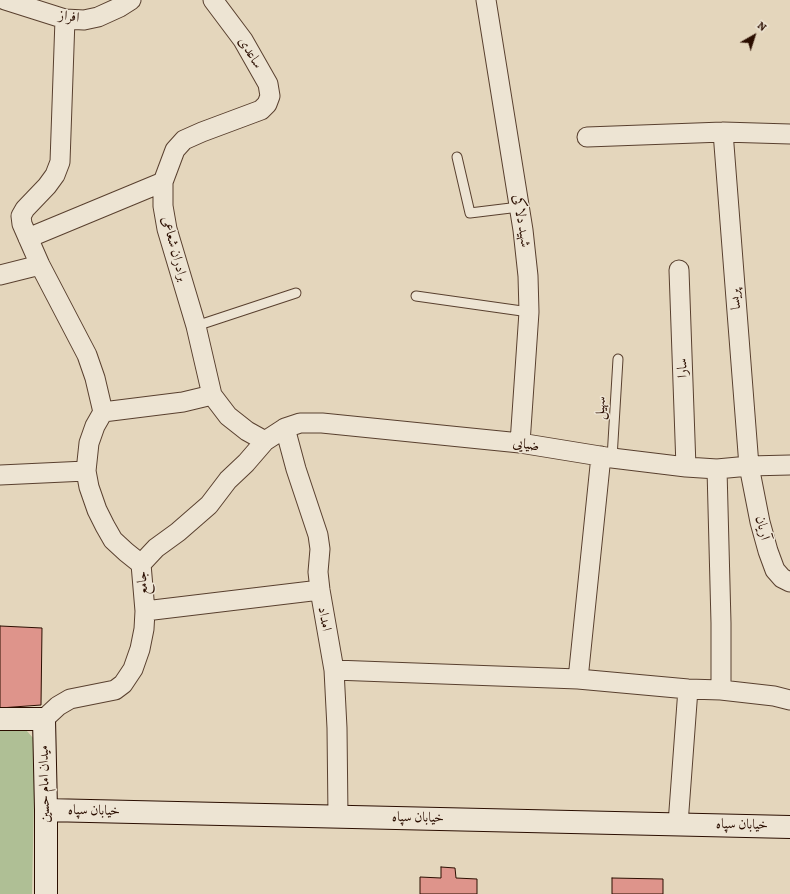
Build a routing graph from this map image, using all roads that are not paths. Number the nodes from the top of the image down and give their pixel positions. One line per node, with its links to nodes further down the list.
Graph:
1 (5, 0): 5 (street, افراز)
2 (130, 0): 5 (street, افراز)
3 (214, 0): 6 (street, ساعدی)
4 (486, 0): 12 (street, شهید دلاکی)
5 (65, 19): 13 (street)
6 (261, 110): 11 (street, برادران شعاعی)
7 (723, 132): 8 (street); 9 (street); 29 (street, پریسا)
8 (790, 134)
9 (587, 137)
10 (457, 157): 12 (lane)
11 (163, 182): 13 (street); 20 (street, برادران شعاعی)
12 (519, 207): 19 (street, شهید دلاکی)
13 (28, 238): 14 (street)
14 (40, 265): 16 (street); 23 (street)
15 (679, 270): 30 (street, سارا)
16 (0, 275)
17 (296, 293): 20 (lane)
18 (416, 296): 19 (lane)
19 (529, 312): 26 (street, شهید دلاکی)
20 (196, 326): 22 (street, برادران شعاعی)
21 (618, 358): 27 (lane, سهیل)
22 (212, 395): 23 (street); 25 (street)
23 (103, 412): 32 (street)
24 (285, 428): 25 (street, ضیایی); 26 (street, ضیایی); 36 (street, امداد)
25 (265, 441): 34 (street, جامع)
26 (520, 444): 27 (street, ضیایی)
27 (606, 457): 30 (street, ضیایی); 39 (street)
28 (790, 465): 29 (street, ضیایی)
29 (750, 466): 31 (street, ضیایی); 35 (street, آریان)
30 (686, 467): 31 (street, ضیایی)
31 (717, 469): 41 (street)
32 (86, 471): 33 (street); 34 (street)
33 (0, 475)
34 (141, 564): 37 (street, جامع)
35 (790, 582)
36 (320, 590): 37 (street); 38 (street, امداد)
37 (145, 612): 43 (street, جامع)
38 (334, 670): 39 (street); 46 (street, امداد)
39 (578, 679): 40 (street)
40 (688, 689): 41 (street); 47 (street)
41 (721, 690): 42 (street)
42 (790, 700)
43 (44, 718): 44 (street); 45 (street, میدان امام حسین)
44 (0, 719)
45 (46, 810): 46 (street, خیابان سپاه); 49 (street, میدان امام حسین)
46 (338, 816): 47 (street, خیابان سپاه)
47 (678, 824): 48 (street, خیابان سپاه)
48 (790, 827)
49 (46, 894)

